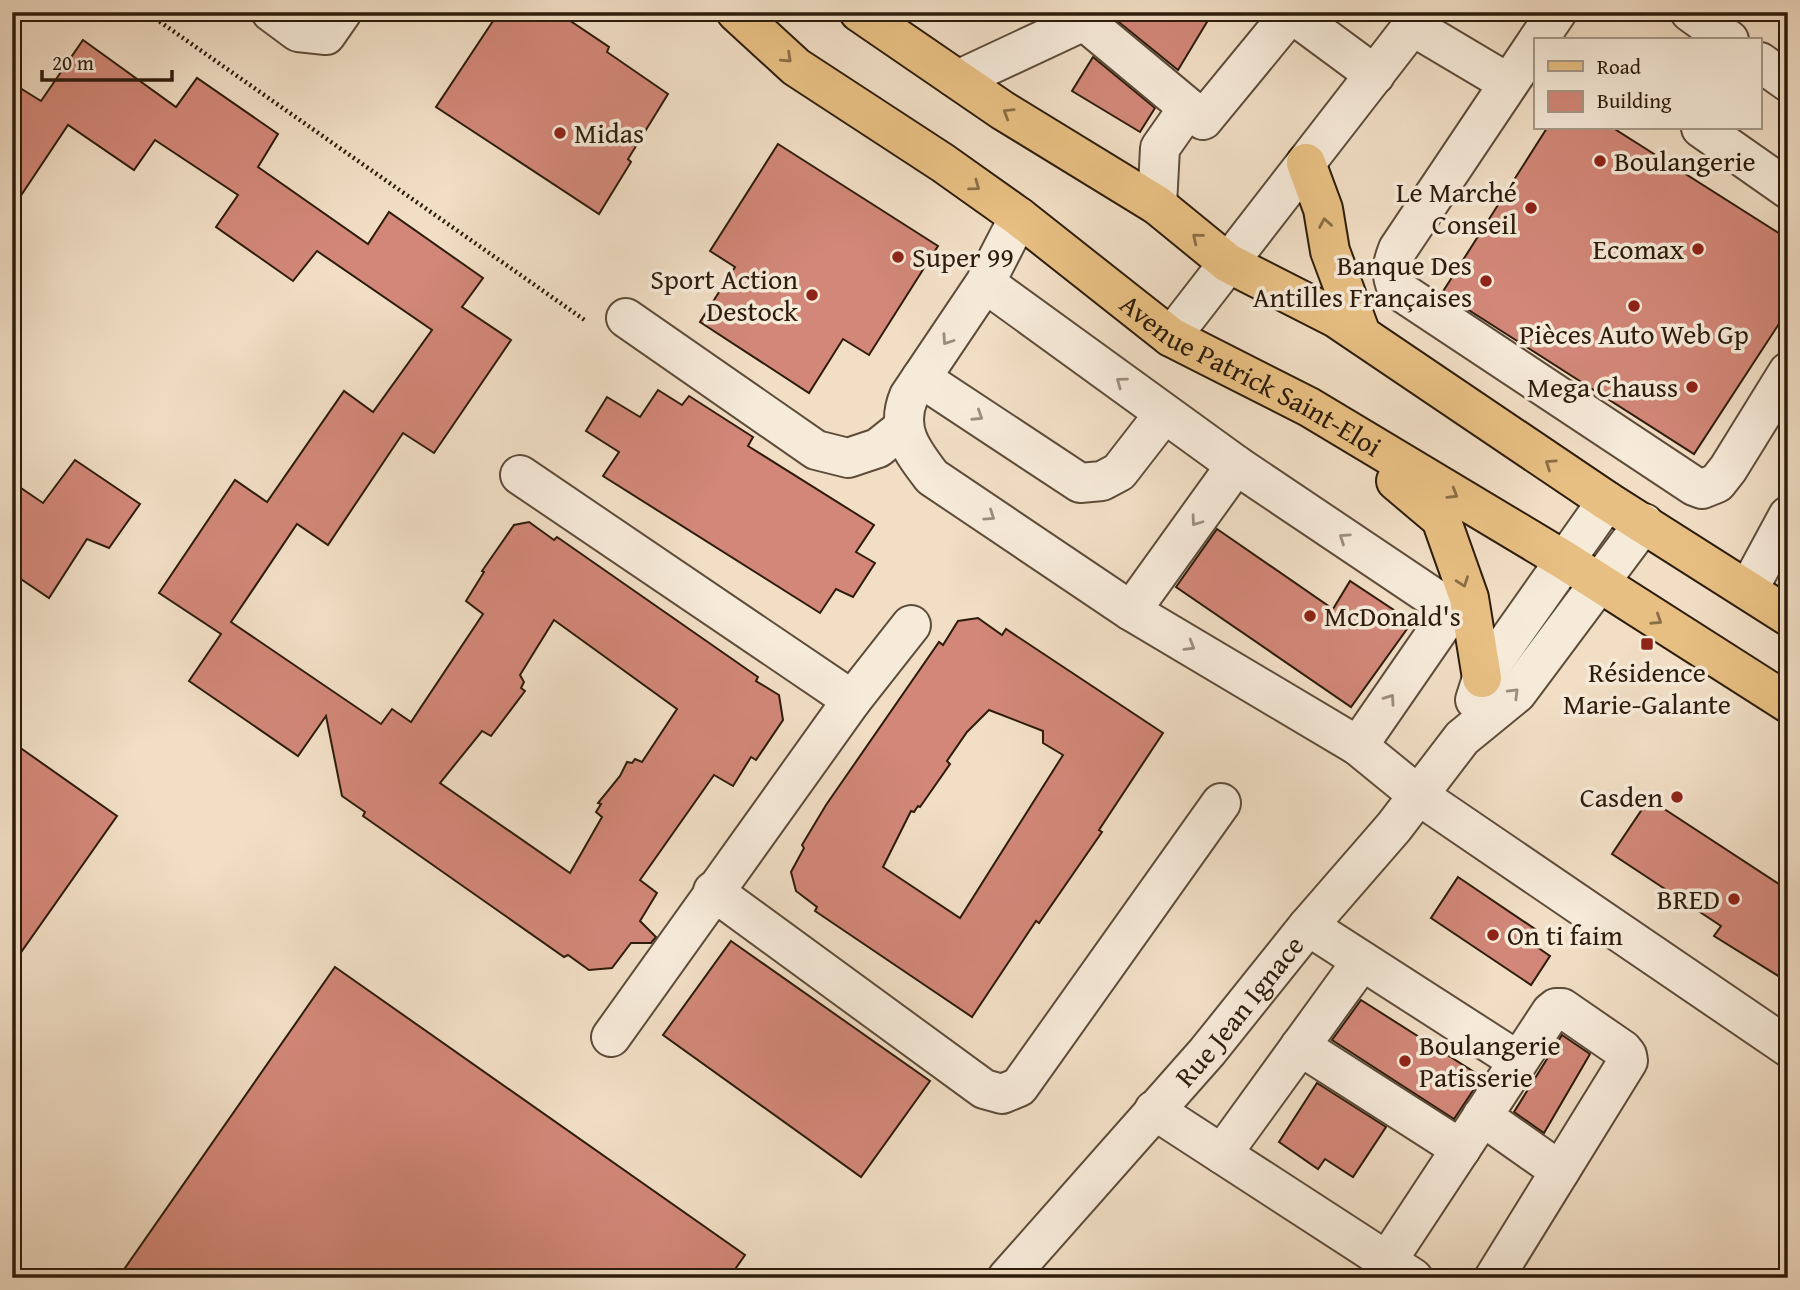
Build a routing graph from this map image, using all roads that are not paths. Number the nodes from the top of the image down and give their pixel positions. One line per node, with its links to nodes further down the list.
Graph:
1 (271, 12): 2 (street)
2 (342, 12)
3 (736, 12): 19 (main road, Avenue Patrick Saint-Eloi, one-way to 19)
4 (1690, 12): 7 (street)
5 (862, 13): 11 (main road)
6 (1418, 19): 10 (street); 13 (street)
7 (1726, 38)
8 (1534, 52): 13 (street)
9 (1762, 63): 12 (street)
10 (1375, 75): 14 (street); 16 (street)
11 (954, 77): 14 (street); 18 (main road, one-way to 11)
12 (1788, 82)
13 (1508, 83): 25 (street)
14 (1188, 108): 18 (street)
15 (1704, 130): 17 (street)
16 (1306, 163): 20 (street); 23 (main road, one-way to 16)
17 (1788, 188)
18 (1157, 205): 20 (main road, one-way to 18)
19 (1019, 217): 21 (street); 24 (main road, Avenue Patrick Saint-Eloi)
20 (1228, 263): 23 (main road); 24 (street)
21 (985, 283): 26 (street, one-way to 26); 28 (street, one-way to 21)
22 (626, 318): 29 (street)
23 (1361, 334): 32 (main road, one-way to 23)
24 (1171, 337): 27 (main road, Avenue Patrick Saint-Eloi)
25 (1788, 372)
26 (921, 378): 28 (street, one-way to 28); 29 (street)
27 (1309, 408): 35 (main road, Avenue Patrick Saint-Eloi, one-way to 35); 41 (main road, one-way to 41)
28 (1164, 414): 30 (street)
29 (903, 428): 38 (street, one-way to 38)
30 (1236, 465): 38 (street, one-way to 38); 45 (street, one-way to 30)
31 (520, 475): 42 (street)
32 (1607, 501): 34 (main road); 35 (street, Rue Jean Ignace)
33 (1788, 516): 37 (street)
34 (1644, 523): 36 (street, Rue Jean Ignace); 37 (main road)
35 (1564, 560): 36 (main road, Avenue Patrick Saint-Eloi); 41 (street, Rue Jean Ignace)
36 (1600, 584): 43 (main road, Avenue Patrick Saint-Eloi, one-way to 43); 44 (street, Rue Jean Ignace, one-way to 36)
37 (1748, 590): 39 (main road)
38 (1131, 611): 45 (street, one-way to 45)
39 (1788, 616)
40 (911, 625): 42 (street)
41 (1482, 678): 44 (street, Rue Jean Ignace)
42 (852, 701): 48 (street)
43 (1788, 704)
44 (1462, 738): 46 (street, Rue Jean Ignace)
45 (1358, 746): 46 (street)
46 (1419, 795): 49 (street, Rue Jean Ignace); 53 (street)
47 (1221, 803): 48 (street)
48 (713, 891): 51 (street)
49 (1308, 926): 50 (street); 55 (street, Rue Jean Ignace)
50 (1362, 961): 52 (street); 54 (street)
51 (611, 1037)
52 (1300, 1046): 57 (street); 58 (street)
53 (1788, 1047)
54 (1518, 1061): 56 (street); 59 (street)
55 (1154, 1110): 58 (street); 61 (street, Rue Jean Ignace)
56 (1482, 1116): 57 (street); 59 (street)
57 (1461, 1149): 60 (street)
58 (1222, 1154): 60 (street)
59 (1560, 1171): 62 (street)
60 (1400, 1269)
61 (1007, 1278)
62 (1494, 1278)

